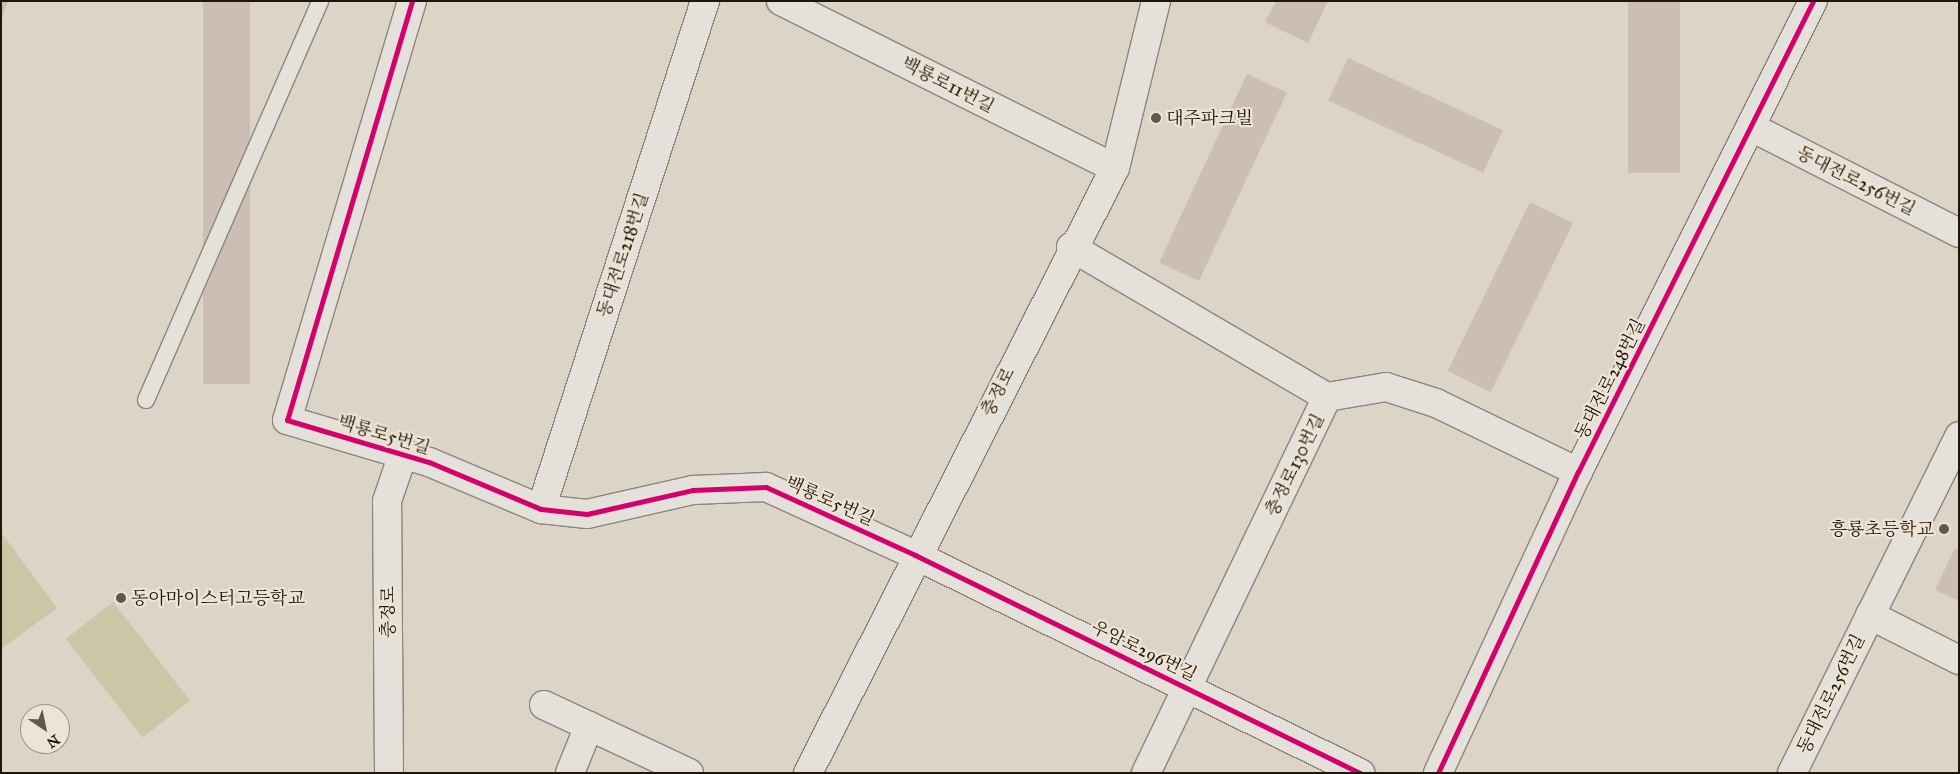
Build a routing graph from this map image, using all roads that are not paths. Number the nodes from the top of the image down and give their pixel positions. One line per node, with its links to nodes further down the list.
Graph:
1 (320, 1): 12 (lane)
2 (412, 1): 14 (street, 백룡로5번길)
3 (705, 1): 16 (street, 동대전로218번길)
4 (781, 1): 8 (street, 백룡로11번길)
5 (1156, 1): 8 (street, 충정로)
6 (1813, 1): 7 (street, 동대전로248번길)
7 (1753, 128): 9 (street, 동대전로256번길); 15 (street, 동대전로248번길)
8 (1115, 168): 10 (street, 충정로)
9 (1959, 233)
10 (1071, 247): 11 (street, 충정로130번길); 17 (street, 충정로)
11 (1327, 396): 15 (street); 20 (street, 충정로130번길)
12 (146, 400)
13 (1959, 436): 18 (street, 동대전로256번길)
14 (403, 454): 16 (street, 백룡로5번길); 23 (street, 충정로)
15 (1578, 472): 29 (street, 동대전로248번길)
16 (541, 509): 17 (street, 백룡로5번길)
17 (915, 555): 20 (street, 우암로296번길); 26 (street, 충정로)
18 (1870, 615): 19 (street, 동대전로256번길); 30 (street, 동대전로256번길)
19 (1959, 660)
20 (1187, 688): 27 (street, 충정로130번길); 28 (street, 우암로296번길)
21 (544, 705): 22 (street)
22 (589, 726): 24 (street); 25 (street)
23 (389, 773)
24 (570, 773)
25 (689, 773)
26 (808, 773)
27 (1146, 773)
28 (1360, 773)
29 (1438, 773)
30 (1792, 773)

